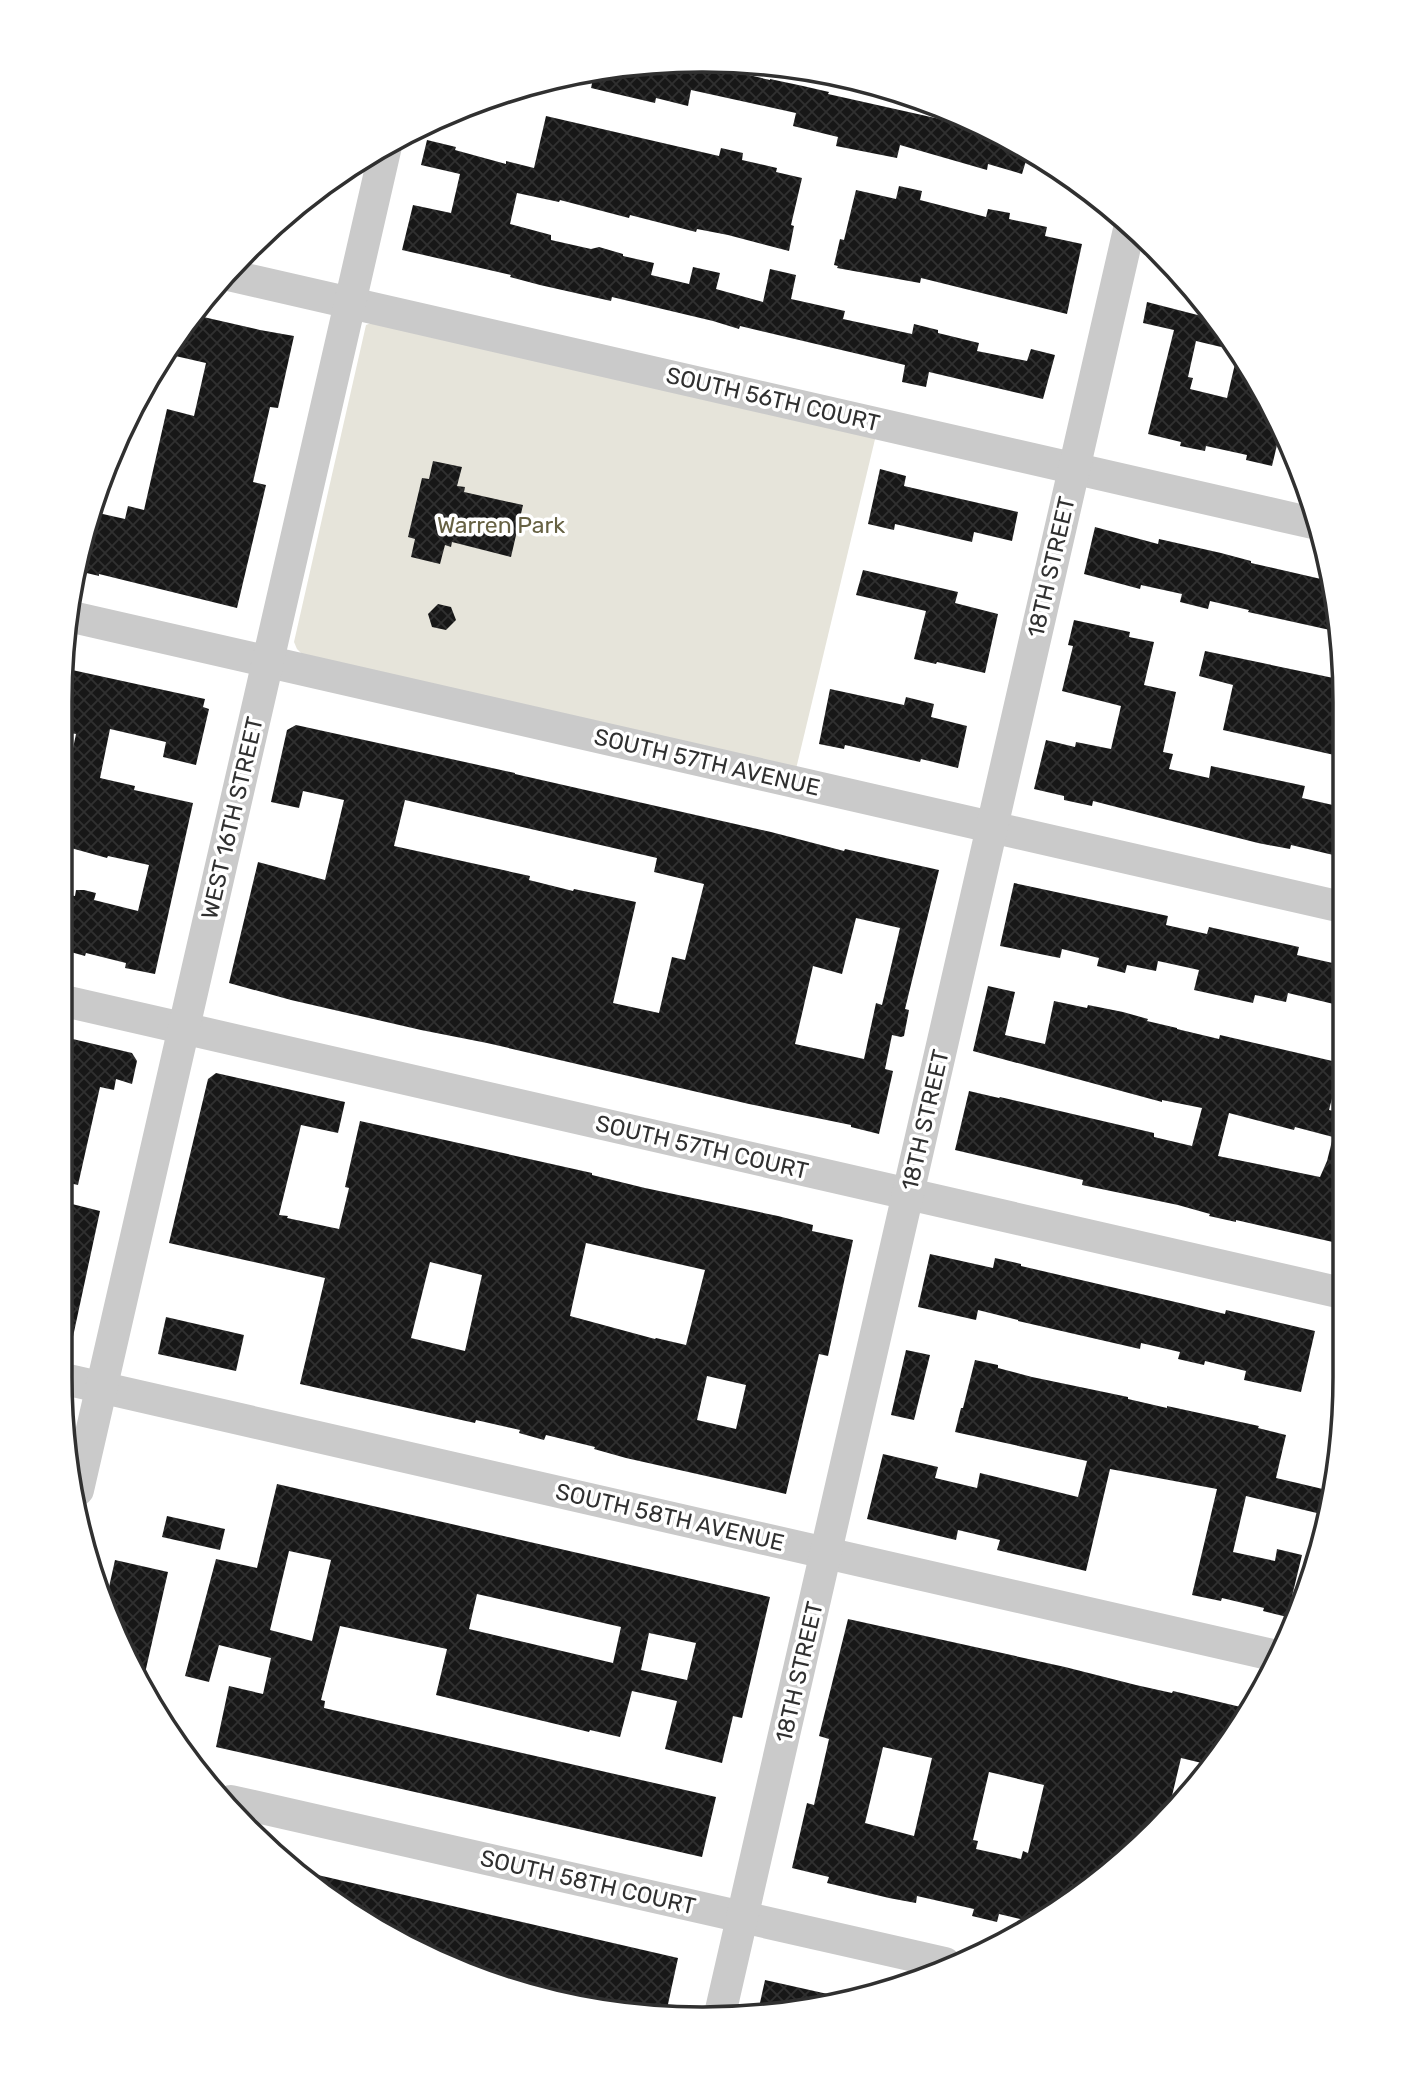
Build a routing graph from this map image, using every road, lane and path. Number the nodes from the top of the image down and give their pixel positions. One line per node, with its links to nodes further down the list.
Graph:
1 (383, 158): 4 (street, WEST 16TH STREET)
2 (1127, 236): 5 (street, 18TH STREET)
3 (237, 277): 4 (street, SOUTH 56TH COURT)
4 (351, 303): 5 (street, SOUTH 56TH COURT); 8 (street, WEST 16TH STREET)
5 (1074, 469): 6 (street, SOUTH 56TH COURT); 9 (street, 18TH STREET)
6 (1307, 522)
7 (77, 618): 8 (street, SOUTH 57TH AVENUE)
8 (268, 662): 9 (street, SOUTH 57TH AVENUE); 12 (street, WEST 16TH STREET)
9 (992, 827): 10 (street, SOUTH 57TH AVENUE); 13 (street, 18TH STREET)
10 (1333, 905)
11 (72, 1003): 12 (street, SOUTH 57TH COURT)
12 (184, 1028): 13 (street, SOUTH 57TH COURT); 16 (street, WEST 16TH STREET)
13 (908, 1194): 14 (street, SOUTH 57TH COURT); 18 (street, 18TH STREET)
14 (1333, 1291)
15 (72, 1381): 16 (street, SOUTH 58TH AVENUE)
16 (102, 1387): 17 (street, WEST 16TH STREET); 18 (street, SOUTH 58TH AVENUE)
17 (80, 1479)
18 (826, 1553): 19 (street, SOUTH 58TH AVENUE); 21 (street, 18TH STREET)
19 (1268, 1654)
20 (237, 1802): 21 (street, SOUTH 58TH COURT)
21 (742, 1917): 22 (street, SOUTH 58TH COURT); 23 (street, 18TH STREET)
22 (938, 1961)
23 (722, 2007)

